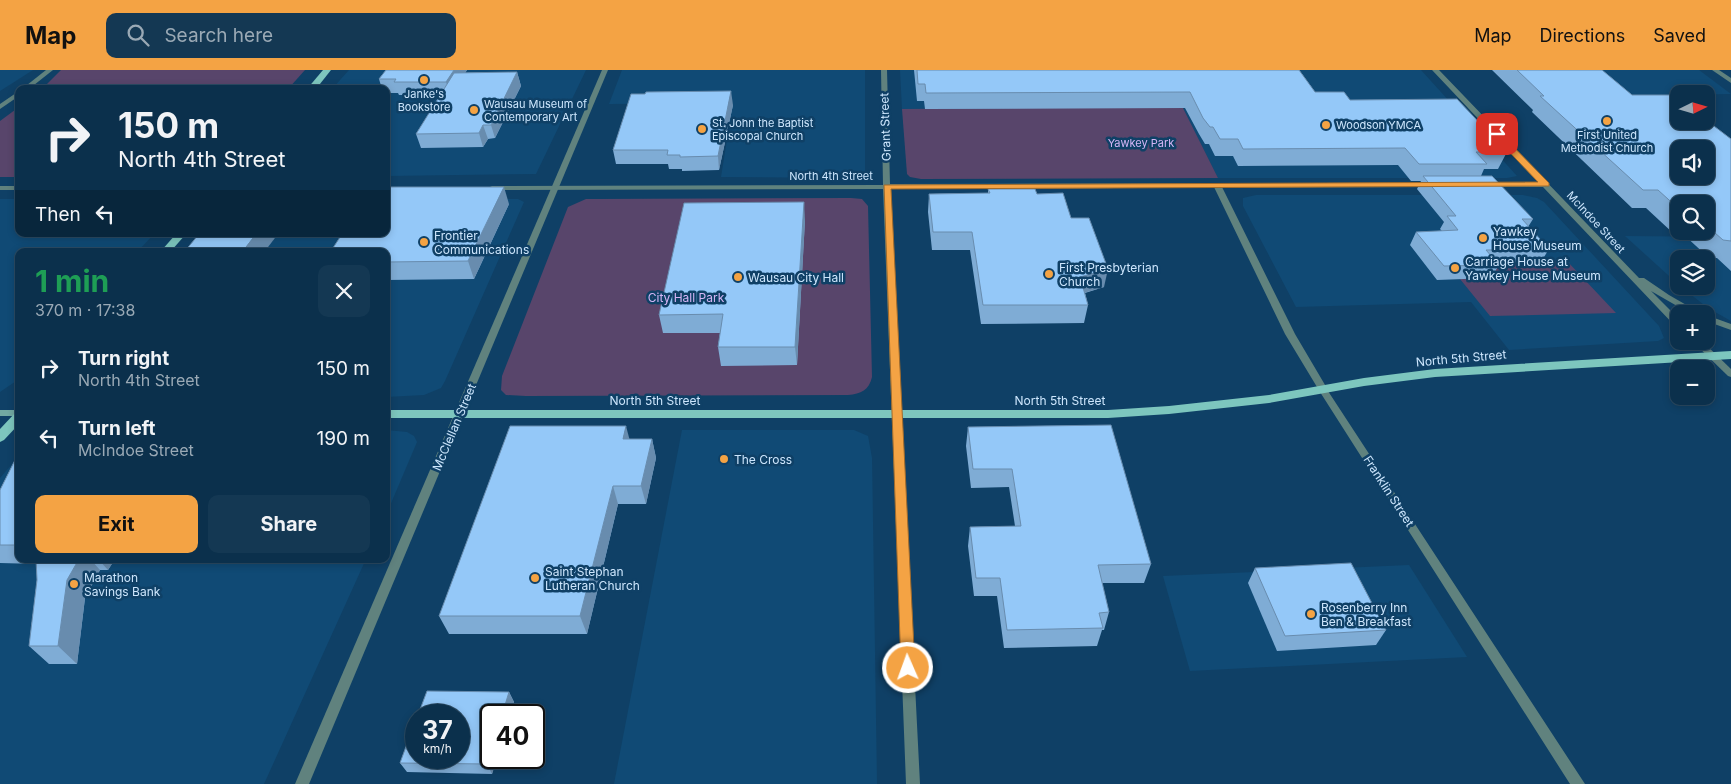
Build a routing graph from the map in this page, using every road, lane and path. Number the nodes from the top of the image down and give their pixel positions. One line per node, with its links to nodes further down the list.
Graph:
1 (50, 70): 8 (street)
2 (327, 70): 9 (main road)
3 (606, 70): 20 (street, McClellan Street)
4 (884, 70): 15 (street, Grant Street)
5 (1435, 70): 14 (street, McIndoe Street)
6 (1715, 70): 7 (street)
7 (1731, 81)
8 (30, 85)
9 (314, 85)
10 (15, 96): 11 (street)
11 (0, 107)
12 (1443, 185): 16 (street, North 4th Street)
13 (1480, 185): 14 (street)
14 (1546, 185): 23 (street, McIndoe Street)
15 (887, 187): 16 (street, North 4th Street); 20 (street, North 4th Street); 36 (street, Grant Street)
16 (1218, 187): 32 (street, Franklin Street)
17 (0, 188): 18 (street)
18 (15, 188)
19 (485, 188): 20 (street, North 4th Street)
20 (555, 188): 35 (street, McClellan Street)
21 (179, 237): 22 (main road)
22 (169, 248)
23 (1624, 268): 24 (street); 25 (street, McIndoe Street)
24 (1681, 305)
25 (1670, 315)
26 (1715, 321): 27 (street)
27 (1731, 327)
28 (1706, 350): 30 (street)
29 (1731, 355): 30 (main road, North 5th Street)
30 (1712, 356): 31 (street); 32 (main road, North 5th Street)
31 (1731, 374)
32 (1323, 390): 36 (main road, North 5th Street); 42 (street, Franklin Street)
33 (0, 413): 37 (main road)
34 (390, 414): 35 (main road, North 5th Street)
35 (460, 414): 36 (main road, North 5th Street); 40 (street, McClellan Street)
36 (898, 414): 41 (street, Grant Street)
37 (15, 415)
38 (15, 420): 39 (main road)
39 (0, 437)
40 (302, 784)
41 (913, 784)
42 (1578, 784)

